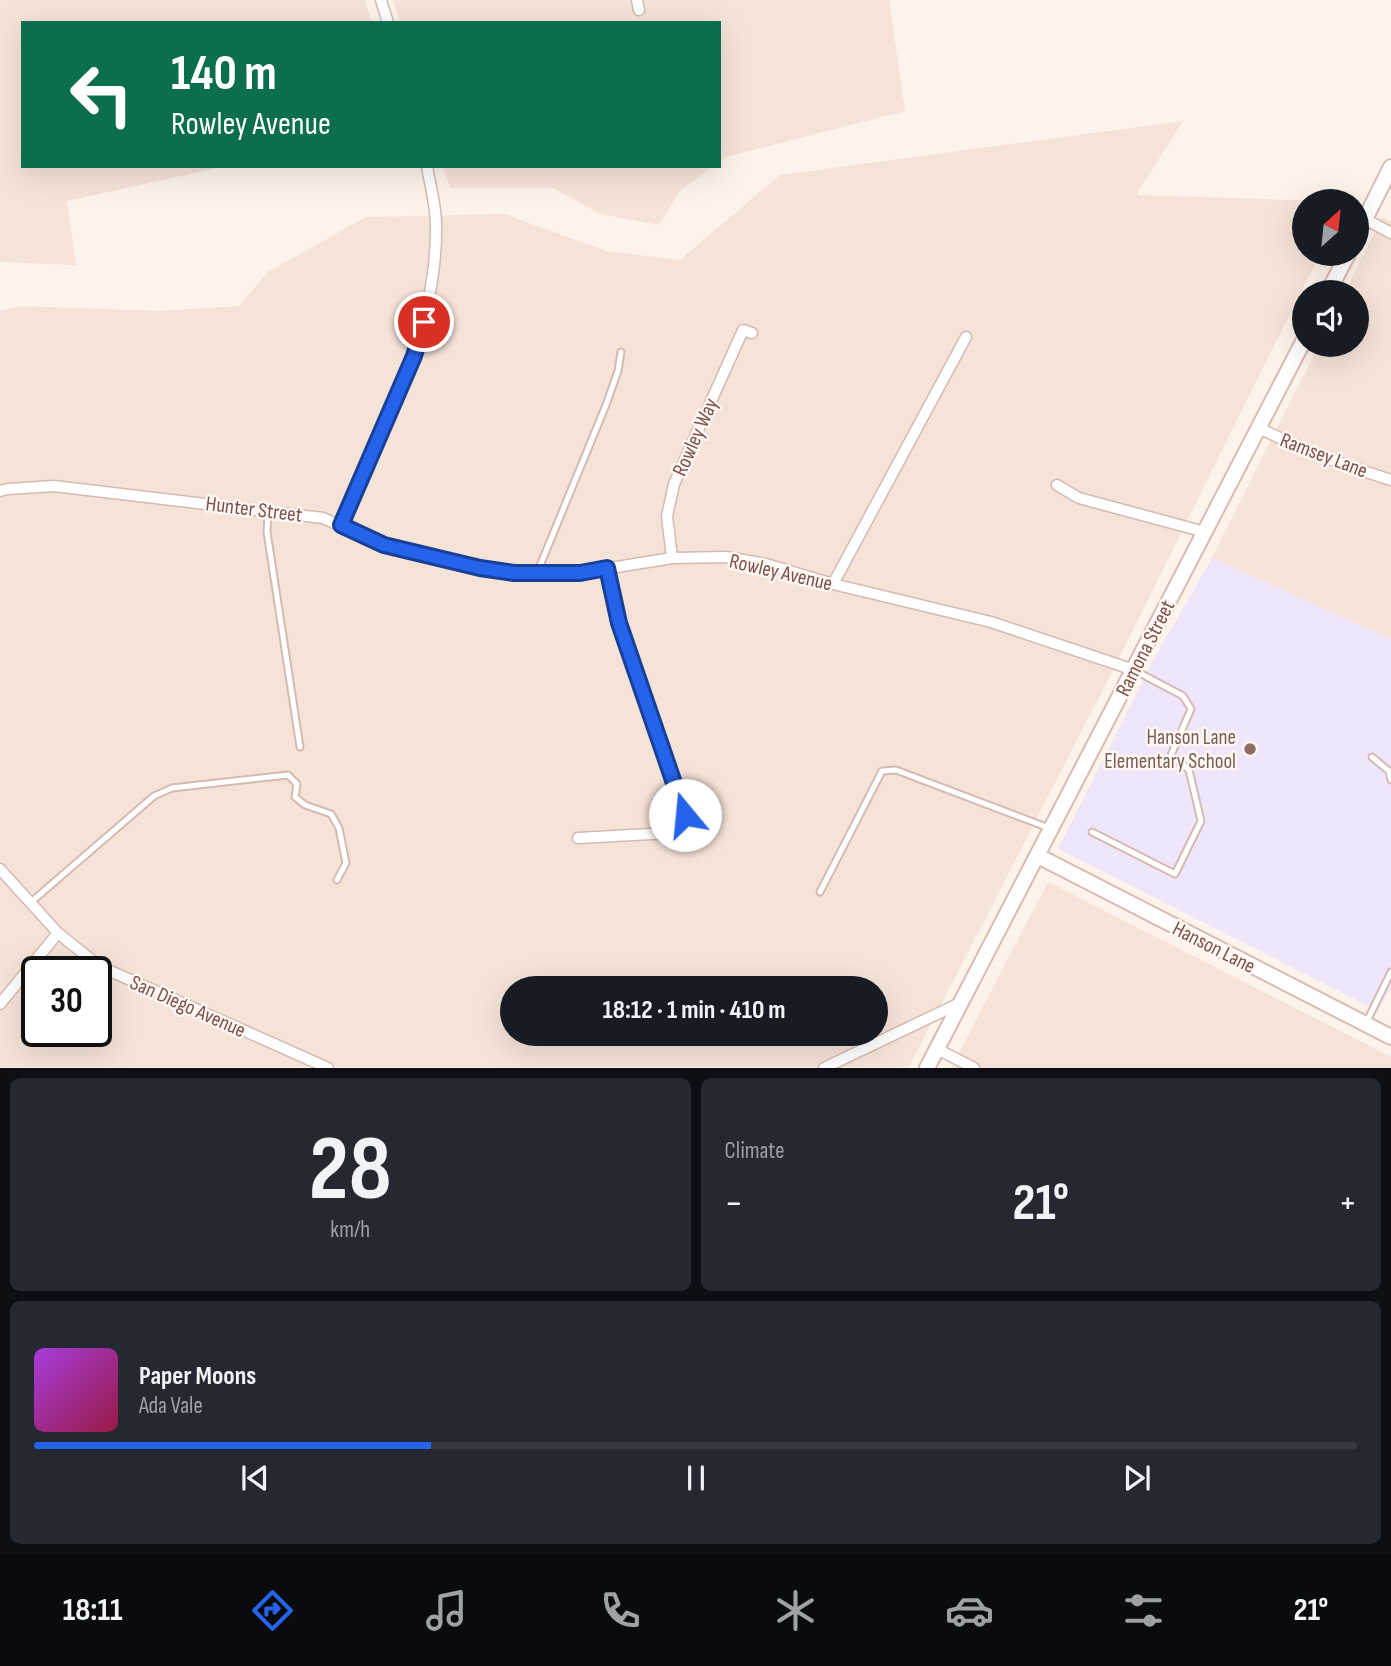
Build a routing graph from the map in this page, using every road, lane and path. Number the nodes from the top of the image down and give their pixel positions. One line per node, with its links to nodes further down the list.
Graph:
1 (381, 0): 2 (street)
2 (387, 21)
3 (1391, 167): 5 (main road)
4 (427, 168): 17 (street)
5 (1369, 211)
6 (1369, 221): 7 (street)
7 (1391, 233)
8 (752, 333): 19 (street, Rowley Way)
9 (966, 337): 22 (street)
10 (621, 352): 21 (lane)
11 (1295, 357): 12 (main road, Ramona Street)
12 (1259, 428): 13 (street, Ramsey Lane); 18 (main road, Ramona Street)
13 (1391, 480)
14 (1057, 485): 18 (street)
15 (0, 491): 16 (street, Hunter Street)
16 (268, 511): 17 (street, Hunter Street); 24 (lane)
17 (341, 525): 21 (street, Rowley Avenue)
18 (1205, 532): 23 (main road, Ramona Street)
19 (672, 558): 20 (street, Rowley Avenue); 22 (street, Rowley Avenue)
20 (607, 568): 21 (street, Rowley Avenue); 29 (street)
21 (537, 573)
22 (833, 584): 23 (street, Rowley Avenue)
23 (1134, 670): 27 (main road, Ramona Street); 28 (lane)
24 (300, 747)
25 (1372, 757): 26 (lane)
26 (1391, 780)
27 (1052, 829): 30 (main road, Ramona Street); 33 (lane)
28 (1091, 832)
29 (578, 838)
30 (1038, 856): 37 (main road, Ramona Street); 39 (main road, Hanson Lane)
31 (0, 869): 34 (street, San Diego Avenue)
32 (337, 880): 34 (lane)
33 (820, 892)
34 (30, 903): 35 (street, San Diego Avenue)
35 (58, 933): 38 (street); 42 (street, San Diego Avenue)
36 (1391, 972): 39 (lane)
37 (960, 1003): 41 (main road, Ramona Street); 43 (street)
38 (0, 1004)
39 (1365, 1024): 40 (main road, Hanson Lane)
40 (1391, 1037)
41 (937, 1049): 44 (main road, Ramona Street); 45 (street)
42 (328, 1068)
43 (824, 1068)
44 (927, 1068)
45 (974, 1068)

